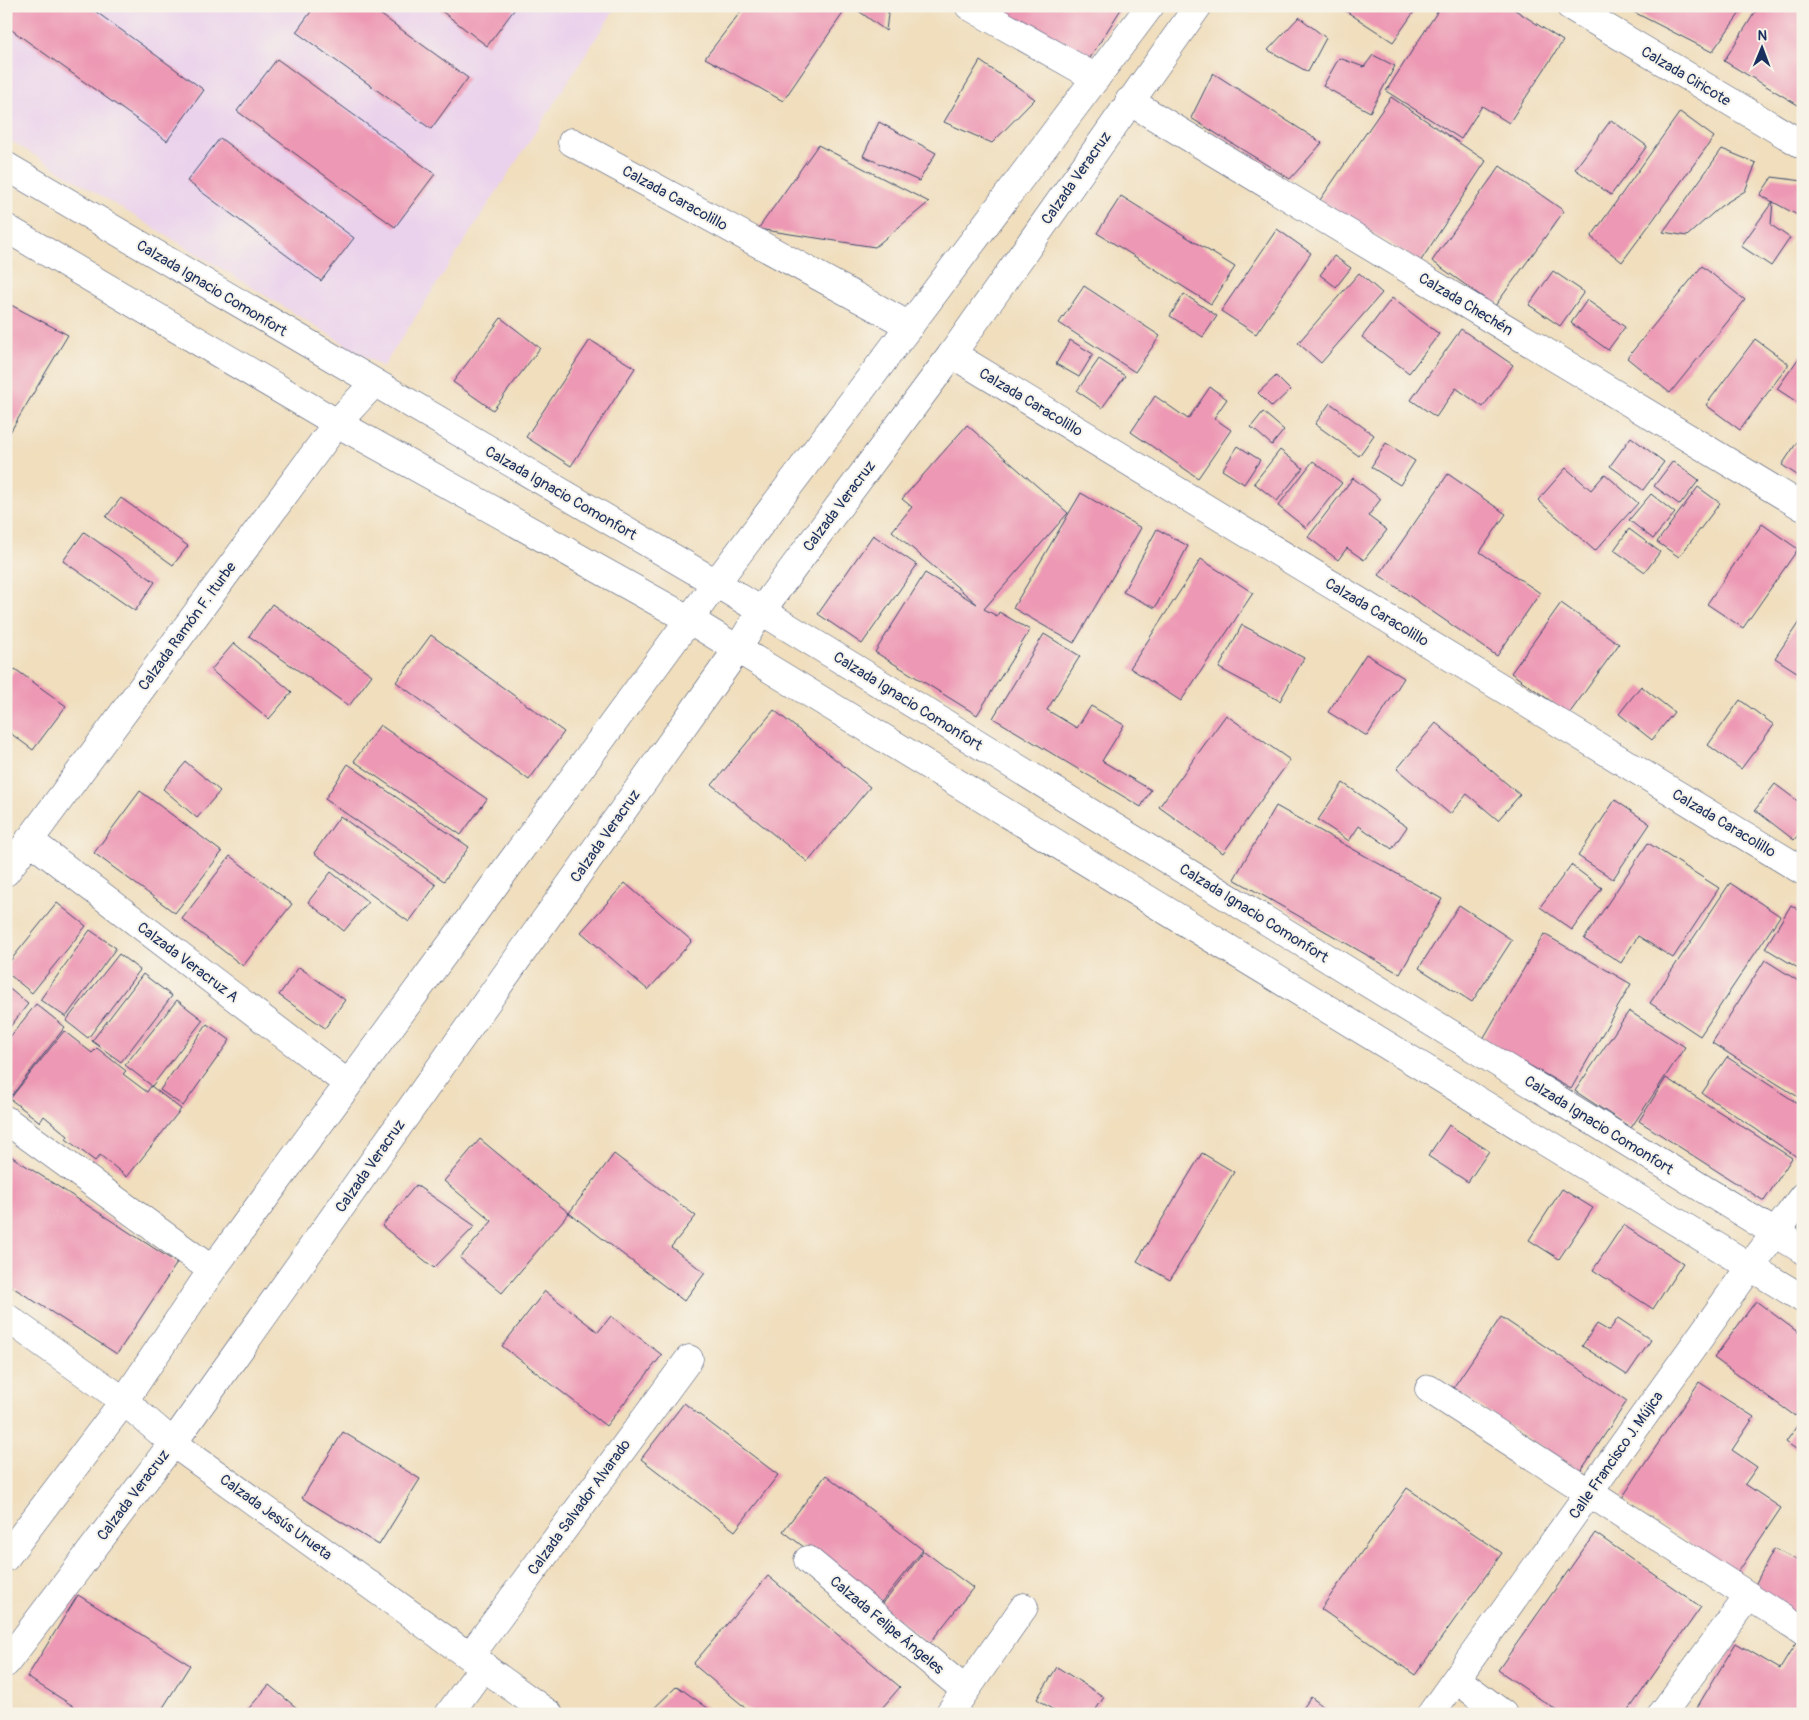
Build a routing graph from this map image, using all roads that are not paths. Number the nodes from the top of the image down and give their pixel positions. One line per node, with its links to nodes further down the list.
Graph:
1 (969, 6): 5 (street)
2 (1150, 6): 5 (street)
3 (1198, 6): 6 (street, Calzada Veracruz)
4 (1570, 6): 8 (street, Calzada Ciricote)
5 (1096, 78): 11 (street)
6 (1129, 101): 12 (street, Calzada Veracruz); 15 (street, Calzada Chechén)
7 (572, 142): 11 (street, Calzada Caracolillo)
8 (1803, 145)
9 (6, 166): 13 (street, Calzada Ignacio Comonfort)
10 (6, 228): 14 (street)
11 (910, 326): 16 (street)
12 (952, 354): 17 (street, Calzada Veracruz); 21 (street, Calzada Caracolillo)
13 (374, 383): 14 (street, Calzada Ramón F. Iturbe); 16 (street, Calzada Ignacio Comonfort)
14 (337, 423): 18 (street); 20 (street, Calzada Ramón F. Iturbe)
15 (1803, 507)
16 (716, 583): 17 (street, Calzada Ignacio Comonfort); 18 (street)
17 (760, 611): 19 (street, Calzada Veracruz); 26 (street, Calzada Ignacio Comonfort)
18 (690, 620): 19 (street); 23 (street)
19 (737, 650): 28 (street); 35 (street, Calzada Veracruz)
20 (29, 840): 22 (street, Calzada Ramón F. Iturbe); 23 (street, Calzada Veracruz A)
21 (1803, 871)
22 (6, 872)
23 (348, 1084): 29 (street)
24 (6, 1120): 29 (street)
25 (1803, 1196): 26 (street, Calle Francisco J. Mújica)
26 (1775, 1233): 27 (street, Calzada Ignacio Comonfort); 28 (street, Calle Francisco J. Mújica)
27 (1803, 1250)
28 (1750, 1267): 30 (street); 36 (street, Calle Francisco J. Mújica)
29 (212, 1270): 34 (street)
30 (1803, 1299)
31 (6, 1317): 34 (street, Calzada Jesús Urueta)
32 (689, 1359): 42 (street, Calzada Salvador Alvarado)
33 (1428, 1389): 36 (street)
34 (124, 1401): 35 (street, Calzada Jesús Urueta); 37 (street)
35 (172, 1443): 42 (street, Calzada Jesús Urueta); 43 (street, Calzada Veracruz)
36 (1589, 1493): 39 (street); 44 (street, Calle Francisco J. Mújica)
37 (6, 1557)
38 (808, 1560): 45 (street, Calzada Felipe Ángeles)
39 (1748, 1597): 41 (street); 51 (street)
40 (1024, 1607): 45 (street)
41 (1803, 1631)
42 (477, 1661): 46 (street, Calzada Salvador Alvarado); 47 (street, Calzada Jesús Urueta)
43 (6, 1663)
44 (1456, 1679): 49 (street, Calle Francisco J. Mújica); 50 (street)
45 (966, 1690): 48 (street)
46 (449, 1714)
47 (549, 1714)
48 (949, 1714)
49 (1431, 1714)
50 (1503, 1714)
51 (1662, 1714)

